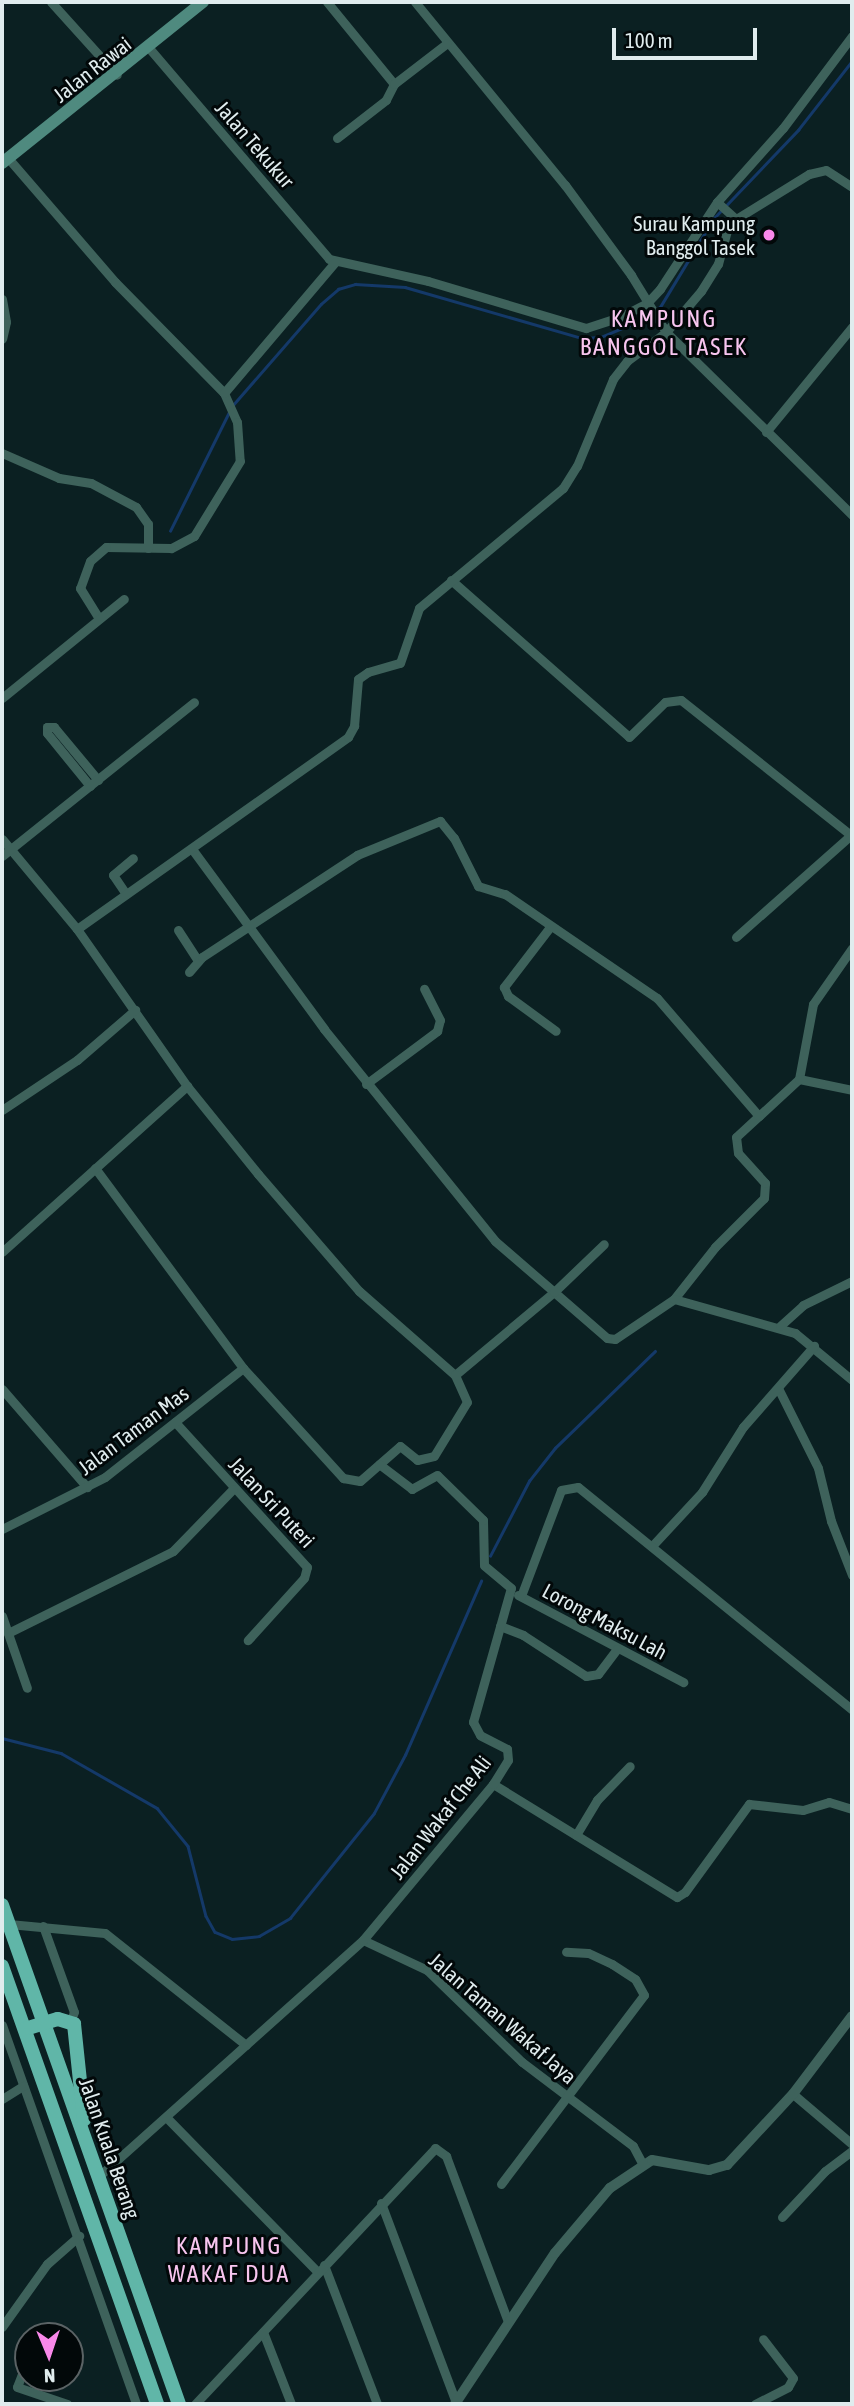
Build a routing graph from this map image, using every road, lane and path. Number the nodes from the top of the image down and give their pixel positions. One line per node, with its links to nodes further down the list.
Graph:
1 (51, 2): 8 (street)
2 (203, 2): 7 (main road, Jalan Rawai)
3 (327, 2): 9 (street)
4 (415, 2): 6 (street)
5 (852, 36): 13 (street)
6 (446, 44): 9 (street); 17 (street)
7 (149, 48): 8 (main road, Jalan Rawai); 15 (street, Jalan Tekukur)
8 (117, 75): 11 (main road, Jalan Rawai)
9 (394, 84): 10 (street)
10 (337, 138)
11 (5, 161): 21 (street)
12 (852, 187): 14 (street)
13 (718, 203): 14 (street); 17 (street)
14 (732, 217): 19 (street)
15 (335, 262): 17 (street); 21 (street)
16 (2, 299): 20 (street)
17 (648, 304): 19 (street)
18 (852, 327): 22 (street)
19 (665, 331): 22 (street); 26 (street)
20 (2, 339)
21 (224, 393): 25 (street)
22 (765, 432): 24 (street)
23 (2, 453): 25 (street)
24 (852, 515)
25 (148, 548): 28 (street)
26 (451, 580): 32 (street); 34 (street)
27 (124, 599): 28 (street)
28 (99, 618): 29 (street)
29 (2, 698)
30 (194, 702): 31 (street)
31 (94, 783): 31 (street); 35 (street)
32 (852, 835): 42 (street)
33 (2, 839): 35 (street)
34 (192, 849): 37 (street); 38 (street)
35 (6, 853): 40 (street)
36 (133, 858): 37 (street)
37 (126, 894): 40 (street)
38 (247, 926): 39 (street); 44 (street); 50 (street)
39 (550, 927): 48 (street); 54 (street)
40 (76, 929): 47 (street)
41 (178, 930): 44 (street)
42 (736, 937)
43 (852, 948): 49 (street)
44 (198, 961): 45 (street)
45 (189, 972)
46 (424, 989): 50 (street)
47 (135, 1010): 51 (street); 53 (street)
48 (556, 1031)
49 (799, 1079): 52 (street); 54 (street)
50 (366, 1084): 59 (street)
51 (187, 1086): 55 (street); 64 (street)
52 (852, 1090)
53 (2, 1110)
54 (760, 1116): 60 (street)
55 (94, 1168): 57 (street); 63 (street)
56 (604, 1244): 59 (street)
57 (2, 1252)
58 (852, 1281): 61 (street)
59 (554, 1292): 60 (street); 64 (street)
60 (674, 1299): 61 (street)
61 (780, 1326): 62 (street)
62 (814, 1346): 65 (street); 66 (street)
63 (243, 1368): 68 (street, Jalan Taman Mas); 69 (street)
64 (455, 1376): 69 (street)
65 (852, 1380)
66 (778, 1388): 73 (street); 74 (street)
67 (2, 1389): 70 (street)
68 (175, 1422): 70 (street, Jalan Taman Mas); 71 (street, Jalan Sri Puteri)
69 (379, 1464): 75 (street)
70 (87, 1487): 72 (street, Jalan Taman Mas)
71 (233, 1489): 79 (street); 80 (street, Jalan Sri Puteri)
72 (2, 1529)
73 (652, 1546): 76 (street); 84 (street)
74 (852, 1575)
75 (510, 1591): 76 (street, Lorong Maksu Lah); 78 (street, Jalan Wakaf Che Ali)
76 (521, 1596): 81 (street, Lorong Maksu Lah)
77 (2, 1616): 79 (street)
78 (500, 1626): 81 (street); 86 (street, Jalan Wakaf Che Ali)
79 (8, 1633): 83 (street)
80 (248, 1640)
81 (617, 1649): 82 (street, Lorong Maksu Lah)
82 (683, 1682)
83 (27, 1688)
84 (852, 1710)
85 (630, 1766): 88 (street)
86 (493, 1784): 88 (street); 92 (street, Jalan Wakaf Che Ali)
87 (852, 1809): 88 (street)
88 (576, 1835)
89 (2, 1905): 90 (highway, Jalan Kuala Berang)
90 (9, 1924): 91 (street); 97 (highway, Jalan Kuala Berang)
91 (43, 1926): 96 (street); 101 (street)
92 (363, 1940): 101 (street, Jalan Wakaf Che Ali); 104 (street, Jalan Taman Wakaf Jaya)
93 (566, 1952): 104 (street)
94 (2, 1966): 99 (highway, Jalan Kuala Berang)
95 (852, 2016): 103 (street)
96 (71, 2020): 97 (highway); 107 (highway)
97 (45, 2022): 99 (highway); 107 (highway, Jalan Kuala Berang)
98 (2, 2025): 100 (street)
99 (25, 2029): 100 (street); 125 (highway, Jalan Kuala Berang)
100 (4, 2036): 102 (street)
101 (246, 2045): 106 (street, Jalan Wakaf Che Ali)
102 (23, 2086): 105 (street); 115 (street)
103 (793, 2094): 108 (street); 110 (street)
104 (570, 2098): 110 (street, Jalan Taman Wakaf Jaya); 112 (street)
105 (2, 2099)
106 (166, 2117): 111 (street, Jalan Wakaf Che Ali); 116 (street)
107 (85, 2139): 111 (highway, Jalan Kuala Berang)
108 (852, 2144)
109 (852, 2151): 114 (street)
110 (642, 2163): 117 (street)
111 (98, 2177): 126 (highway, Jalan Kuala Berang)
112 (501, 2184)
113 (380, 2203): 116 (street); 117 (street); 129 (street)
114 (782, 2217)
115 (79, 2235): 118 (street); 124 (street)
116 (321, 2268): 119 (street); 128 (street)
117 (509, 2322): 129 (street)
118 (2, 2327)
119 (263, 2332): 122 (street); 127 (street)
120 (763, 2339): 130 (street)
121 (32, 2392): 123 (street)
122 (200, 2403)
123 (67, 2404)
124 (136, 2404)
125 (157, 2404)
126 (179, 2404)
127 (291, 2404)
128 (377, 2404)
129 (456, 2404)
130 (755, 2404)

